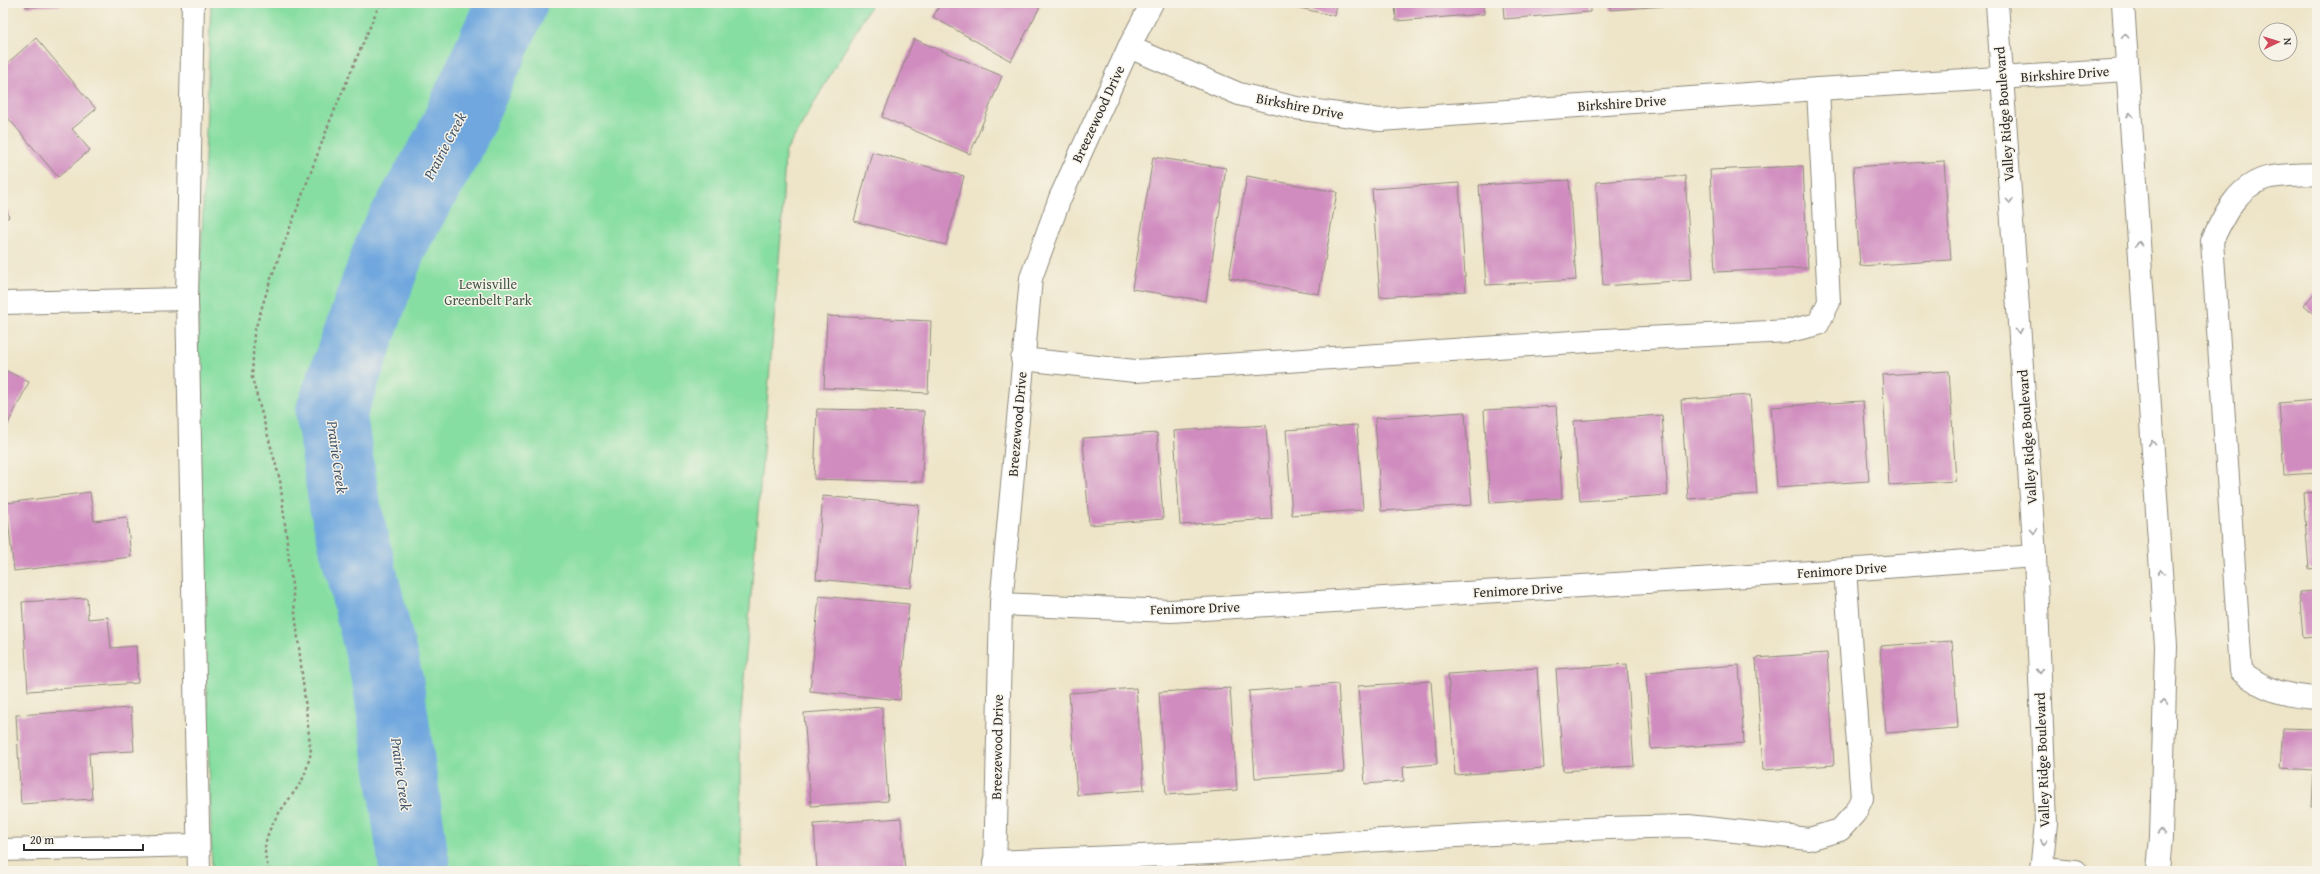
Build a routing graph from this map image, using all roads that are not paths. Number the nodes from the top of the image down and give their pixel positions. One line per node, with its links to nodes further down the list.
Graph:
1 (193, 3): 10 (street)
2 (1152, 3): 5 (street, Breezewood Drive)
3 (1996, 3): 7 (street, Valley Ridge Boulevard)
4 (2123, 3): 6 (street, one-way to 4)
5 (1129, 47): 8 (street, Birkshire Drive); 12 (street, Breezewood Drive)
6 (2127, 70): 7 (street, Birkshire Drive); 23 (street, one-way to 6)
7 (2001, 79): 8 (street, Birkshire Drive); 13 (street, Valley Ridge Boulevard, one-way to 13)
8 (1818, 89): 12 (street)
9 (2317, 174): 16 (street)
10 (187, 299): 11 (street); 17 (street)
11 (3, 303)
12 (1022, 359): 15 (street, Breezewood Drive)
13 (2035, 556): 14 (street, Fenimore Drive); 20 (street, Valley Ridge Boulevard, one-way to 20)
14 (1845, 570): 15 (street, Fenimore Drive); 19 (street)
15 (1001, 604): 19 (street, Breezewood Drive)
16 (2317, 698)
17 (198, 845): 18 (street); 21 (street)
18 (3, 850)
19 (995, 867)
20 (2041, 869): 22 (street)
21 (199, 871)
22 (2076, 871)
23 (2158, 871)

